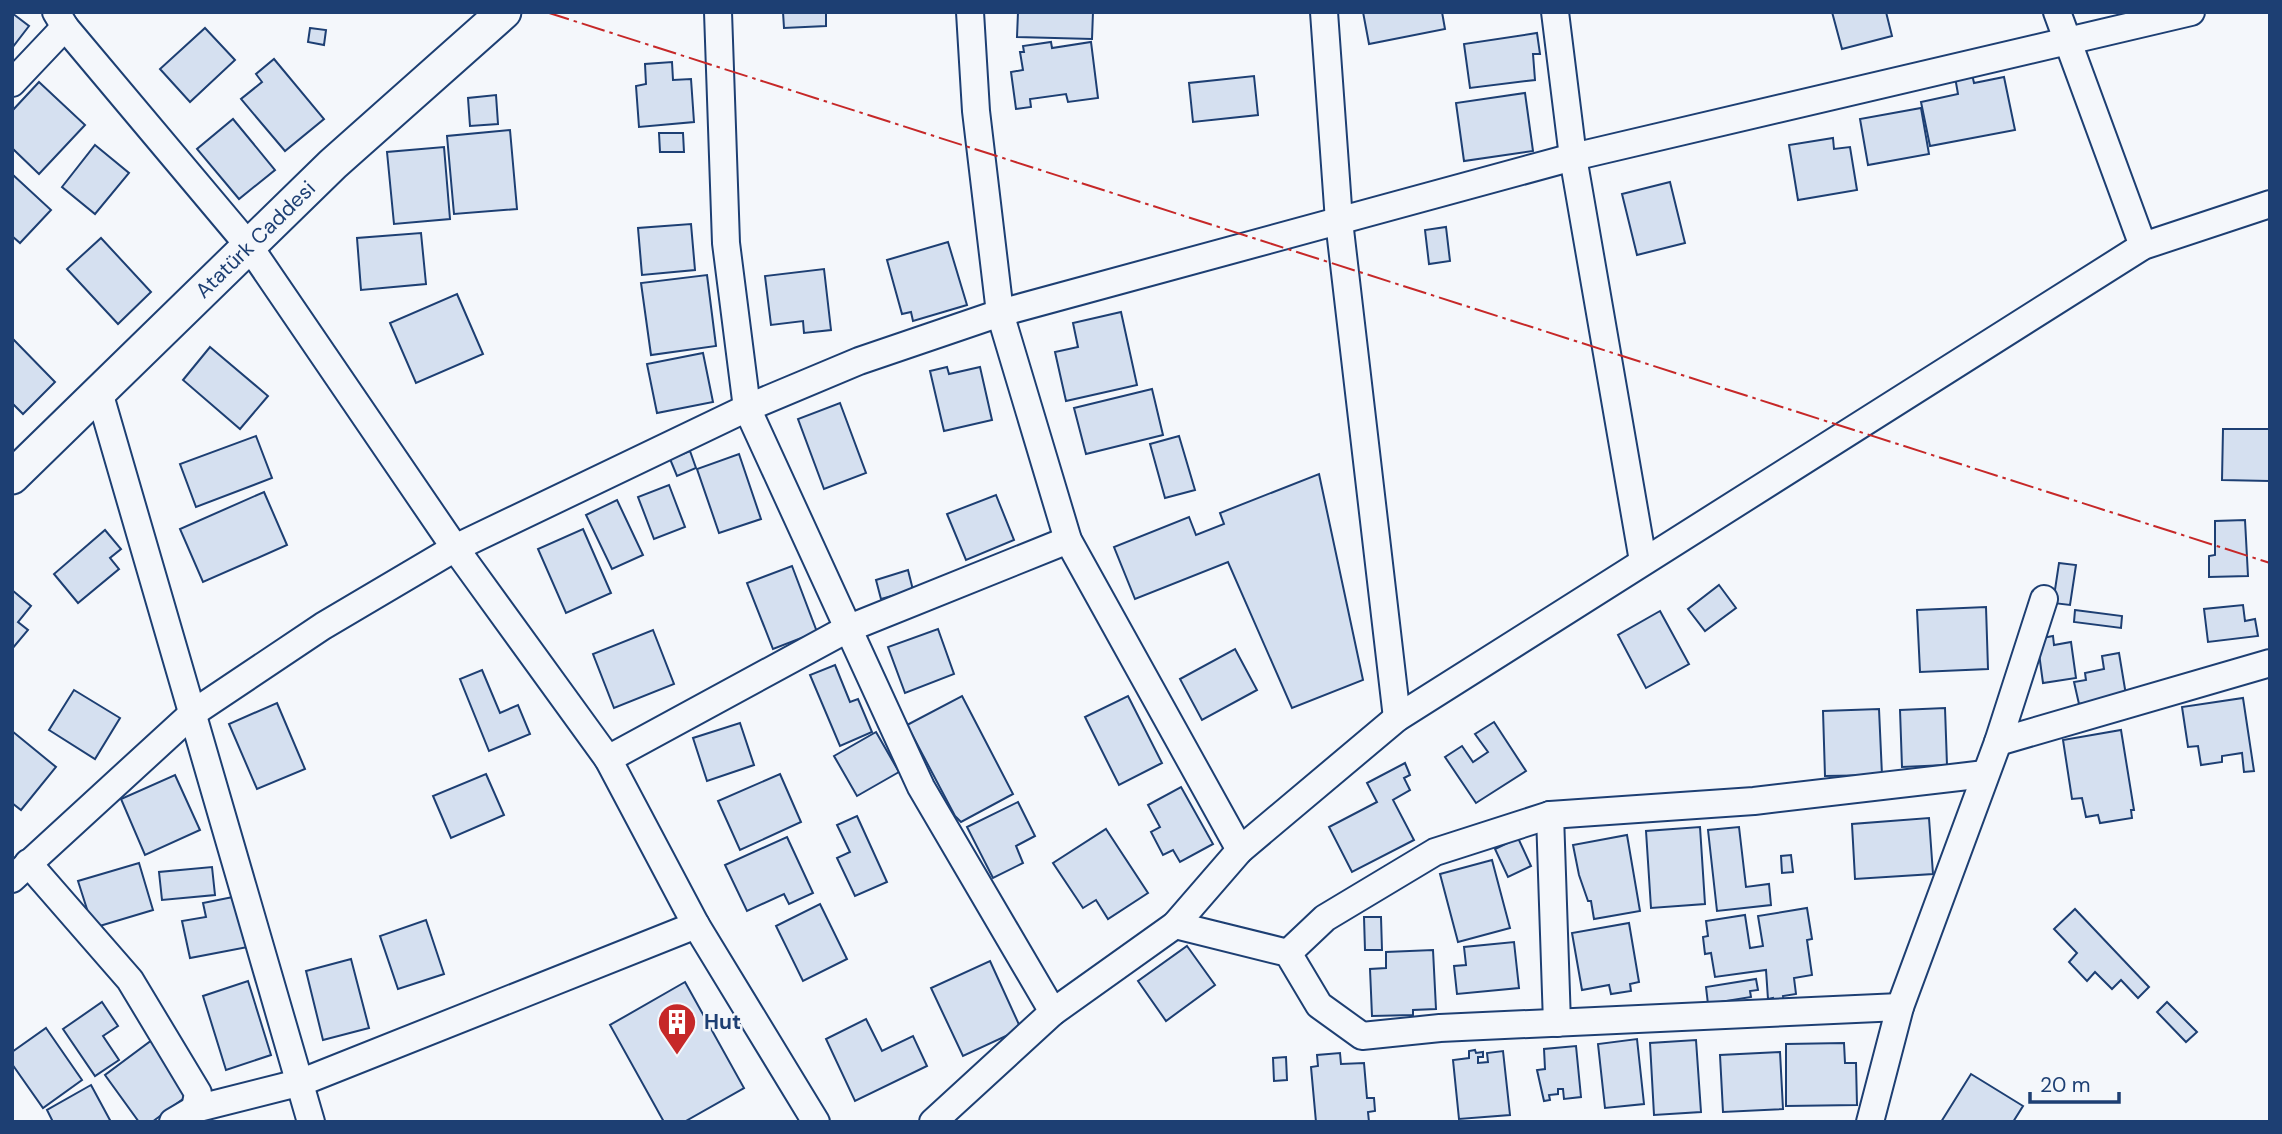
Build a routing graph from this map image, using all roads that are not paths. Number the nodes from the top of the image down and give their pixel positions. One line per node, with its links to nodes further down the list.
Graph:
1 (505, 12): 14 (street, Atatürk Caddesi)
2 (718, 12): 18 (street)
3 (970, 12): 16 (street)
4 (1324, 12): 13 (street)
5 (1555, 12): 11 (street)
6 (2057, 12): 9 (street)
7 (2191, 12): 9 (street)
8 (61, 20): 10 (street); 14 (street)
9 (2067, 41): 11 (street); 15 (street)
10 (12, 83)
11 (1573, 157): 13 (street); 22 (street)
12 (2270, 204): 15 (street)
13 (1339, 221): 16 (street); 27 (street)
14 (249, 246): 17 (street, Atatürk Caddesi); 21 (street)
15 (2143, 246): 22 (street)
16 (1000, 313): 18 (street); 20 (street)
17 (99, 392): 19 (street, Atatürk Caddesi); 26 (street)
18 (747, 408): 21 (street); 24 (street)
19 (12, 477)
20 (1068, 540): 24 (street); 32 (street)
21 (455, 548): 26 (street); 29 (street)
22 (1643, 561): 27 (street)
23 (2044, 599): 28 (street)
24 (847, 629): 29 (street); 38 (street)
25 (2270, 663): 28 (street)
26 (193, 713): 33 (street); 40 (street)
27 (1397, 718): 32 (street)
28 (1998, 743): 30 (street)
29 (608, 758): 34 (street)
30 (1985, 774): 31 (street); 37 (street)
31 (1550, 815): 36 (street); 39 (street)
32 (1240, 850): 35 (street)
33 (20, 871): 41 (street)
34 (696, 925): 40 (street); 43 (street)
35 (1175, 925): 36 (street); 38 (street)
36 (1288, 953): 39 (street)
37 (1900, 1007): 39 (street); 45 (street)
38 (1053, 1012): 44 (street)
39 (1556, 1023)
40 (302, 1082): 41 (street); 42 (street)
41 (184, 1116)
42 (311, 1122)
43 (816, 1122)
44 (933, 1122)
45 (1870, 1122)

